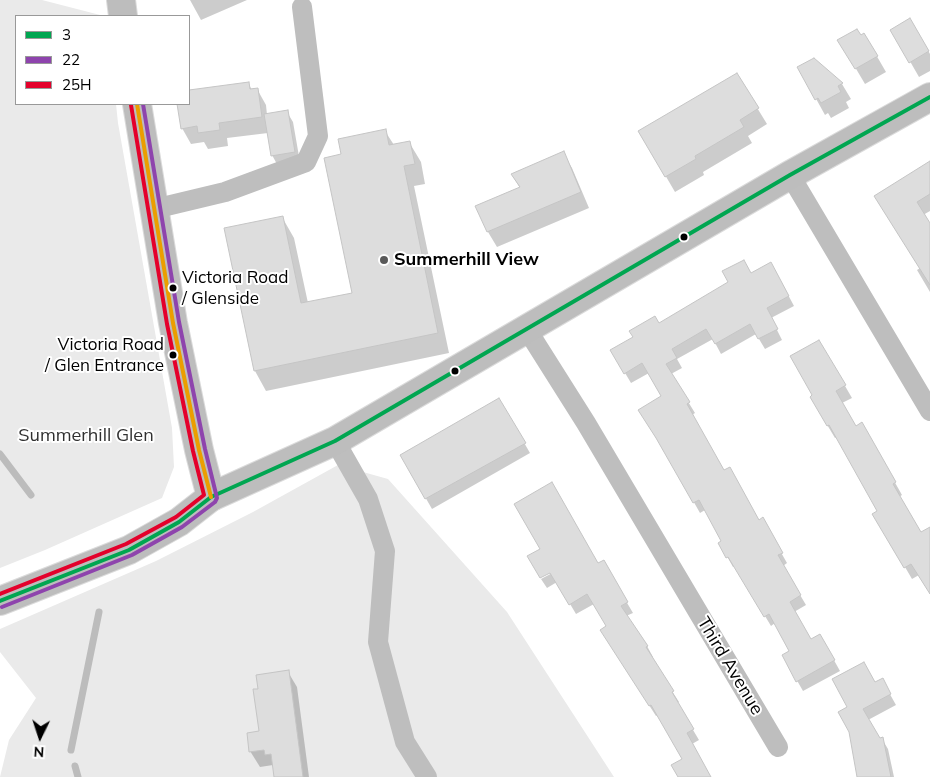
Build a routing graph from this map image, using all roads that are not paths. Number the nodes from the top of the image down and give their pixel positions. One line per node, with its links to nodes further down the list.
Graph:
1 (121, 0): 3 (main road)
2 (302, 7): 7 (street)
3 (123, 15)
4 (930, 97): 6 (main road)
5 (137, 105): 7 (main road)
6 (790, 176): 8 (main road); 9 (street)
7 (154, 209): 11 (main road)
8 (526, 328): 10 (main road); 13 (street, Third Avenue)
9 (930, 411)
10 (335, 440): 11 (main road); 14 (street)
11 (211, 497): 12 (main road)
12 (0, 601)
13 (778, 747)
14 (426, 777)

